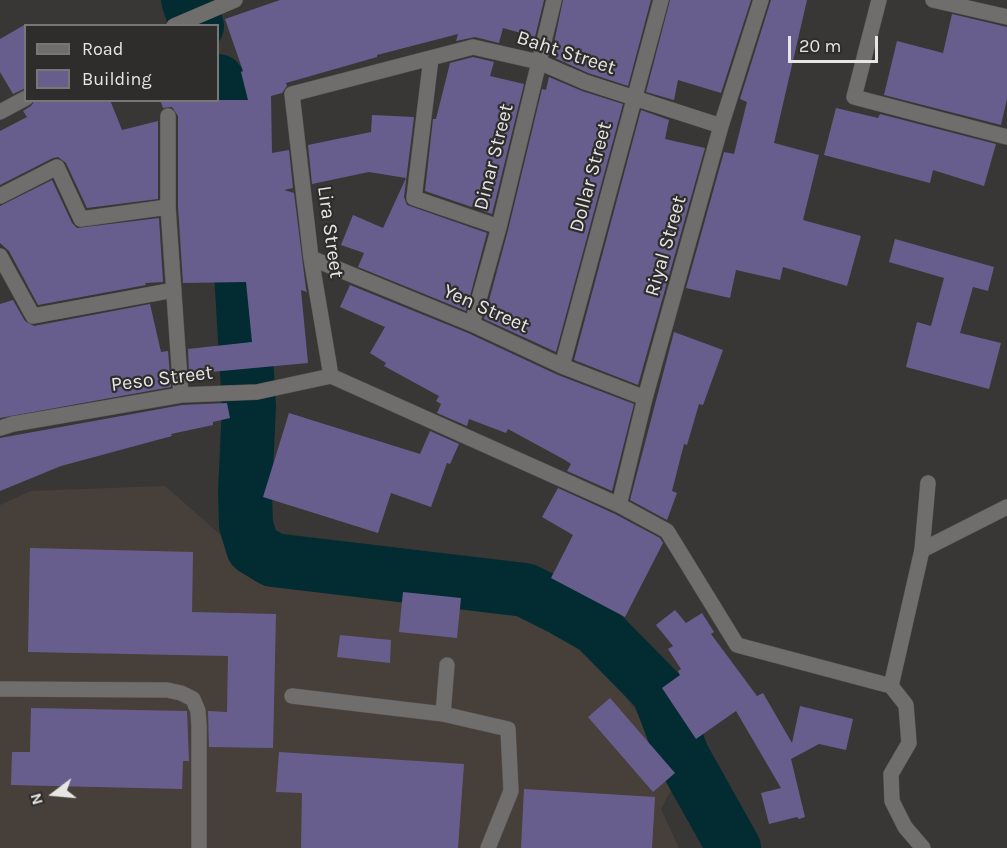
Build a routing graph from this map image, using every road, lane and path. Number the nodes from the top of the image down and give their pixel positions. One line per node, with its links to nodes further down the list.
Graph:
1 (235, 0): 8 (street)
2 (554, 0): 10 (street, Dinar Street)
3 (661, 0): 12 (street, Dollar Street)
4 (761, 0): 16 (street, Riyal Street)
5 (879, 0): 17 (street)
6 (933, 0): 7 (street)
7 (1007, 17)
8 (176, 24)
9 (431, 58): 10 (street, Baht Street); 11 (street, Baht Street); 20 (street)
10 (539, 62): 12 (street, Baht Street); 20 (street, Dinar Street)
11 (292, 94): 22 (street, Lira Street)
12 (635, 98): 16 (street, Baht Street); 25 (street, Dollar Street)
13 (24, 99): 14 (street)
14 (0, 112)
15 (168, 116): 19 (street)
16 (721, 126): 28 (street, Riyal Street)
17 (1007, 137)
18 (0, 196): 19 (street)
19 (168, 207): 23 (street)
20 (499, 227): 24 (street, Dinar Street)
21 (0, 256): 23 (street)
22 (311, 258): 24 (street, Yen Street); 26 (street, Lira Street)
23 (174, 290): 27 (street)
24 (472, 324): 25 (street, Yen Street)
25 (562, 366): 28 (street, Yen Street)
26 (331, 376): 27 (street, Peso Street); 31 (street)
27 (181, 395): 29 (street, Peso Street)
28 (645, 398): 31 (street, Riyal Street)
29 (0, 428)
30 (928, 483): 33 (street)
31 (619, 505): 35 (street)
32 (1007, 507): 33 (street)
33 (922, 550): 35 (street)
34 (447, 665): 38 (street)
35 (891, 686): 41 (street)
36 (0, 689): 39 (street)
37 (292, 696): 38 (street)
38 (443, 714): 40 (street)
39 (199, 848)
40 (488, 848)
41 (923, 848)

